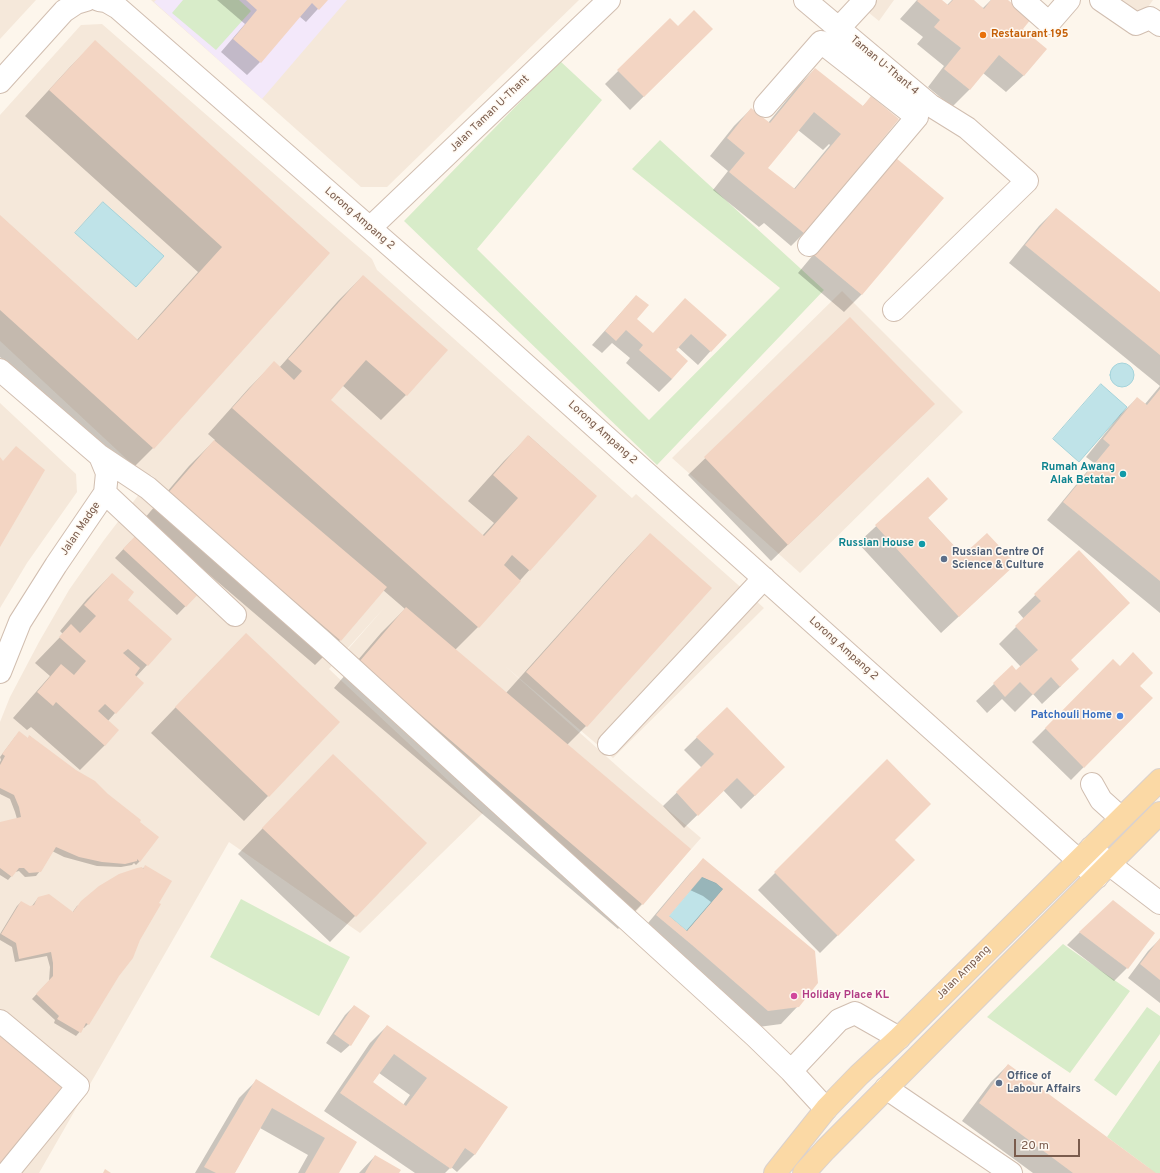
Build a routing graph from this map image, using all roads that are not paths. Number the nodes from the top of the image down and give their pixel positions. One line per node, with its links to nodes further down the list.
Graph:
1 (86, 0): 11 (street)
2 (99, 0): 14 (street, Lorong Ampang 2)
3 (609, 0): 14 (street, Jalan Taman U-Thant)
4 (805, 0): 10 (street, Taman U-Thant 4)
5 (1023, 0): 6 (street)
6 (1069, 0)
7 (1101, 0): 9 (street)
8 (861, 1): 10 (street)
9 (1155, 22)
10 (839, 28): 13 (street, Taman U-Thant 4)
11 (0, 82)
12 (764, 106): 13 (street)
13 (924, 111): 15 (street); 16 (street, Taman U-Thant 4)
14 (370, 228): 20 (street, Lorong Ampang 2)
15 (809, 245)
16 (894, 310)
17 (0, 370): 18 (street, Jalan Madge)
18 (100, 456): 19 (street, Jalan Madge); 33 (street)
19 (105, 493): 21 (street); 22 (street, Jalan Madge)
20 (764, 578): 23 (street); 28 (street, Lorong Ampang 2)
21 (234, 615)
22 (0, 672)
23 (609, 744)
24 (1160, 780): 27 (main road, Jalan Ampang)
25 (1092, 784): 27 (street)
26 (1160, 813): 29 (main road)
27 (1121, 818): 28 (main road, Jalan Ampang)
28 (1085, 854): 29 (street, Lorong Ampang 2); 32 (main road, Jalan Ampang)
29 (1103, 870): 30 (street, Lorong Ampang 2); 34 (main road)
30 (1160, 903)
31 (0, 1021): 36 (street)
32 (899, 1038): 33 (street); 35 (main road, Jalan Ampang)
33 (791, 1071): 35 (street)
34 (886, 1088): 38 (main road); 39 (street)
35 (826, 1109): 37 (main road, Jalan Ampang)
36 (6, 1173)
37 (775, 1173)
38 (804, 1173)
39 (1011, 1173)

